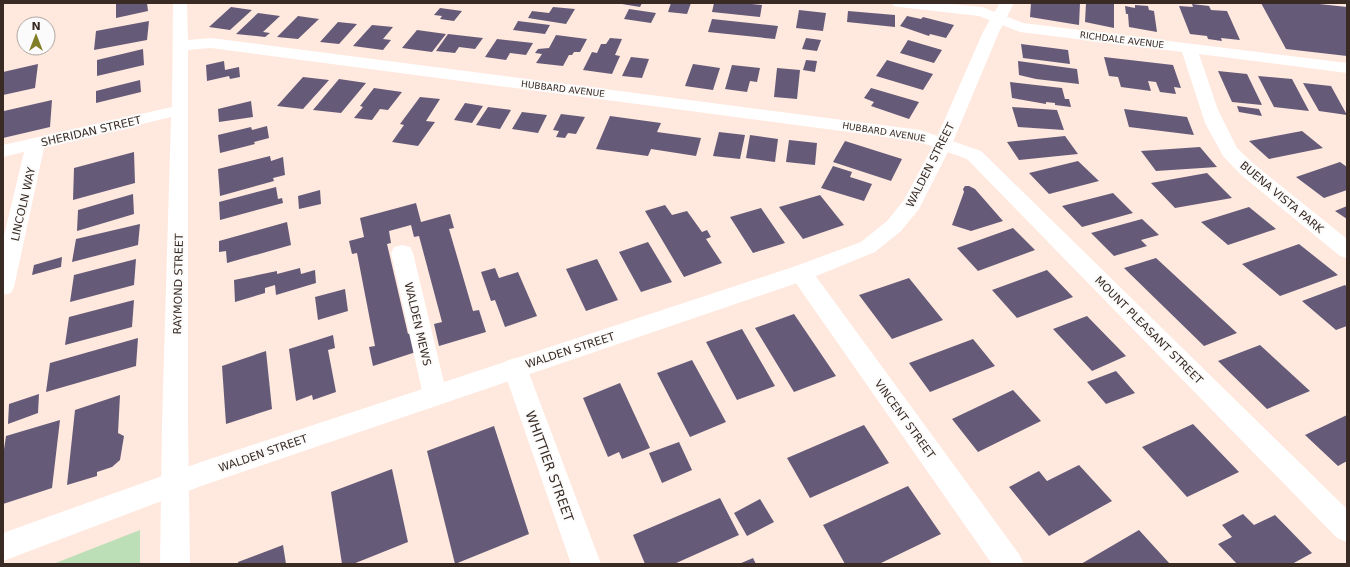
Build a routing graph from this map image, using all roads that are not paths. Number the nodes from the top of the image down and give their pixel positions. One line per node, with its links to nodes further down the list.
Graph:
1 (180, 3): 5 (street, RAYMOND STREET)
2 (899, 3): 4 (street, RICHDALE AVENUE)
3 (1007, 3): 4 (street, WALDEN STREET)
4 (999, 19): 6 (street, RICHDALE AVENUE); 10 (street, WALDEN STREET)
5 (181, 46): 8 (street, RAYMOND STREET); 10 (street, HUBBARD AVENUE)
6 (1189, 49): 7 (street, RICHDALE AVENUE); 12 (street, BUENA VISTA PARK)
7 (1347, 68)
8 (180, 110): 9 (street, SHERIDAN STREET); 18 (street, RAYMOND STREET)
9 (35, 144): 11 (street, SHERIDAN STREET); 15 (street, LINCOLN WAY)
10 (943, 144): 14 (street, WALDEN STREET); 19 (street, MOUNT PLEASANT STREET)
11 (3, 151)
12 (1347, 250)
13 (402, 253): 17 (street, WALDEN MEWS)
14 (801, 273): 16 (street, WALDEN STREET); 23 (street, VINCENT STREET)
15 (3, 287)
16 (515, 368): 17 (street, WALDEN STREET); 22 (street, WHITTIER STREET)
17 (435, 395): 18 (street, WALDEN STREET)
18 (175, 483): 20 (street, WALDEN STREET); 21 (street, RAYMOND STREET)
19 (1347, 528)
20 (3, 547)
21 (176, 564)
22 (586, 564)
23 (1009, 564)

